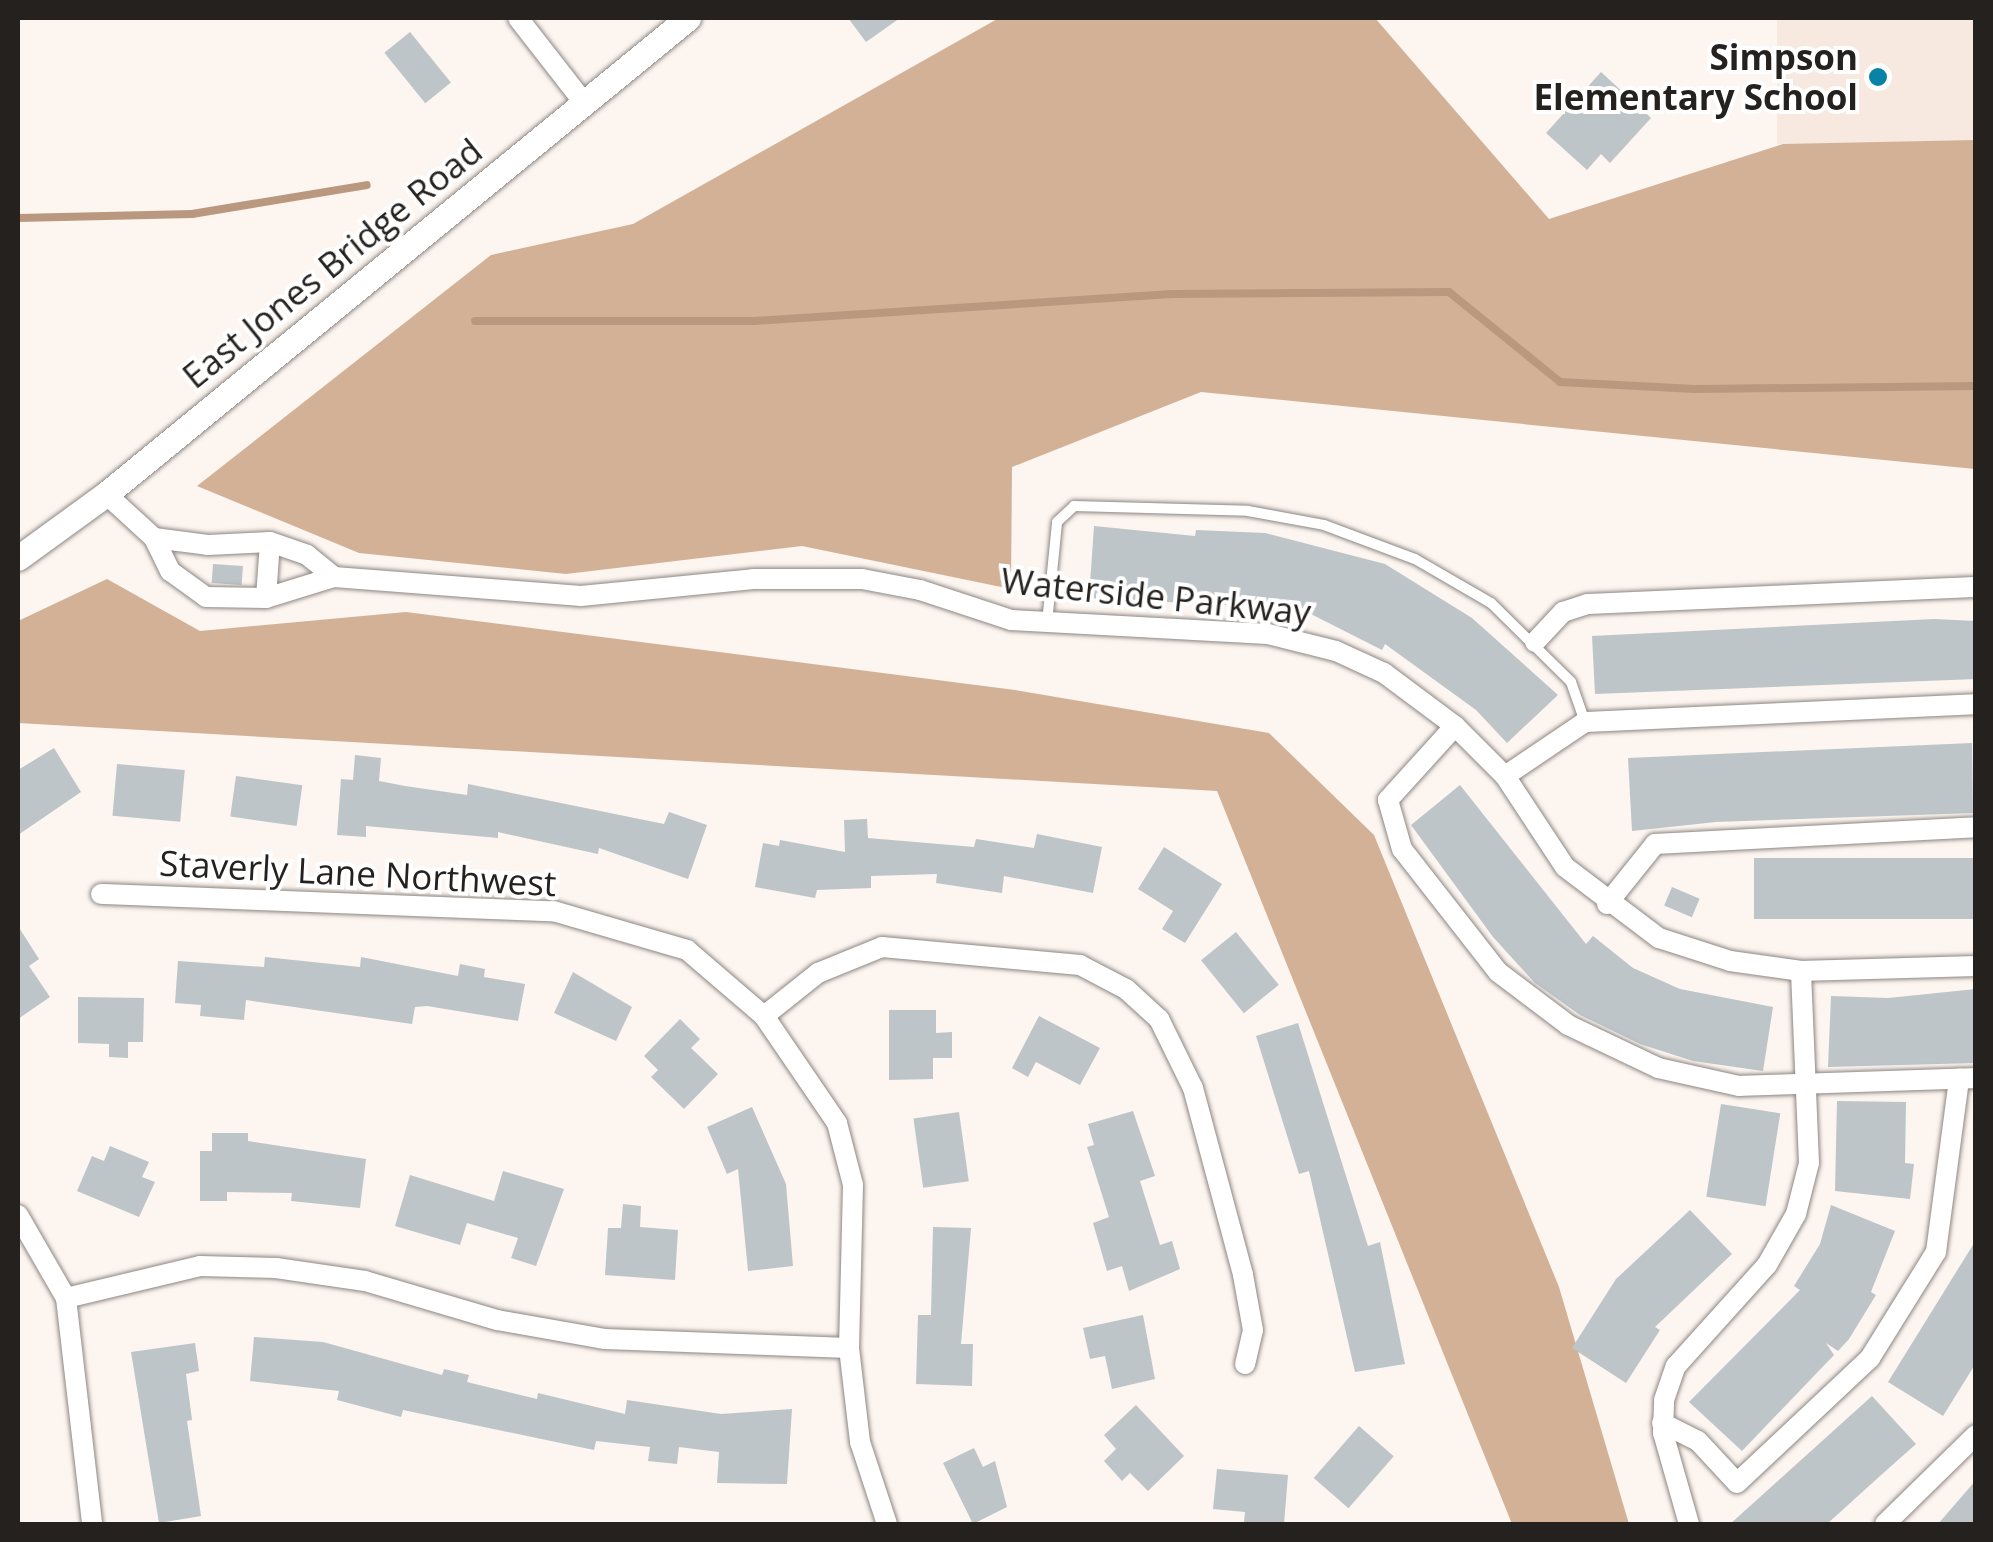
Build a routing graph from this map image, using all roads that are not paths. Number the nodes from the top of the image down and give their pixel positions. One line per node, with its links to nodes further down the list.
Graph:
1 (518, 18): 3 (street)
2 (688, 18): 3 (street, East Jones Bridge Road)
3 (585, 104): 4 (street, East Jones Bridge Road)
4 (106, 494): 5 (street, Waterside Parkway); 7 (street, East Jones Bridge Road)
5 (154, 538): 6 (street, Waterside Parkway); 10 (street, Waterside Parkway)
6 (270, 542): 8 (street, Waterside Parkway); 10 (street)
7 (18, 558)
8 (334, 577): 10 (street, Waterside Parkway); 11 (street, Waterside Parkway)
9 (1976, 588): 12 (street)
10 (266, 598)
11 (1048, 623): 12 (lane); 15 (street, Waterside Parkway)
12 (1535, 642): 14 (lane)
13 (1976, 704): 14 (street)
14 (1585, 722): 16 (street)
15 (1455, 726): 16 (street, Waterside Parkway); 24 (street)
16 (1505, 776): 19 (street, Waterside Parkway)
17 (1976, 826): 19 (street)
18 (101, 894): 22 (street, Staverly Lane Northwest)
19 (1607, 904): 21 (street, Waterside Parkway)
20 (1976, 966): 21 (street, Waterside Parkway)
21 (1802, 971): 24 (street)
22 (764, 1016): 27 (street, Staverly Lane Northwest); 28 (street)
23 (1967, 1079): 24 (street); 29 (street)
24 (1809, 1086): 29 (street)
25 (18, 1215): 26 (street)
26 (66, 1298): 27 (street); 31 (street)
27 (849, 1348): 32 (street, Staverly Lane Northwest)
28 (1245, 1364)
29 (1662, 1424): 33 (street)
30 (1976, 1435): 34 (street)
31 (92, 1524)
32 (887, 1524)
33 (1689, 1524)
34 (1885, 1524)

